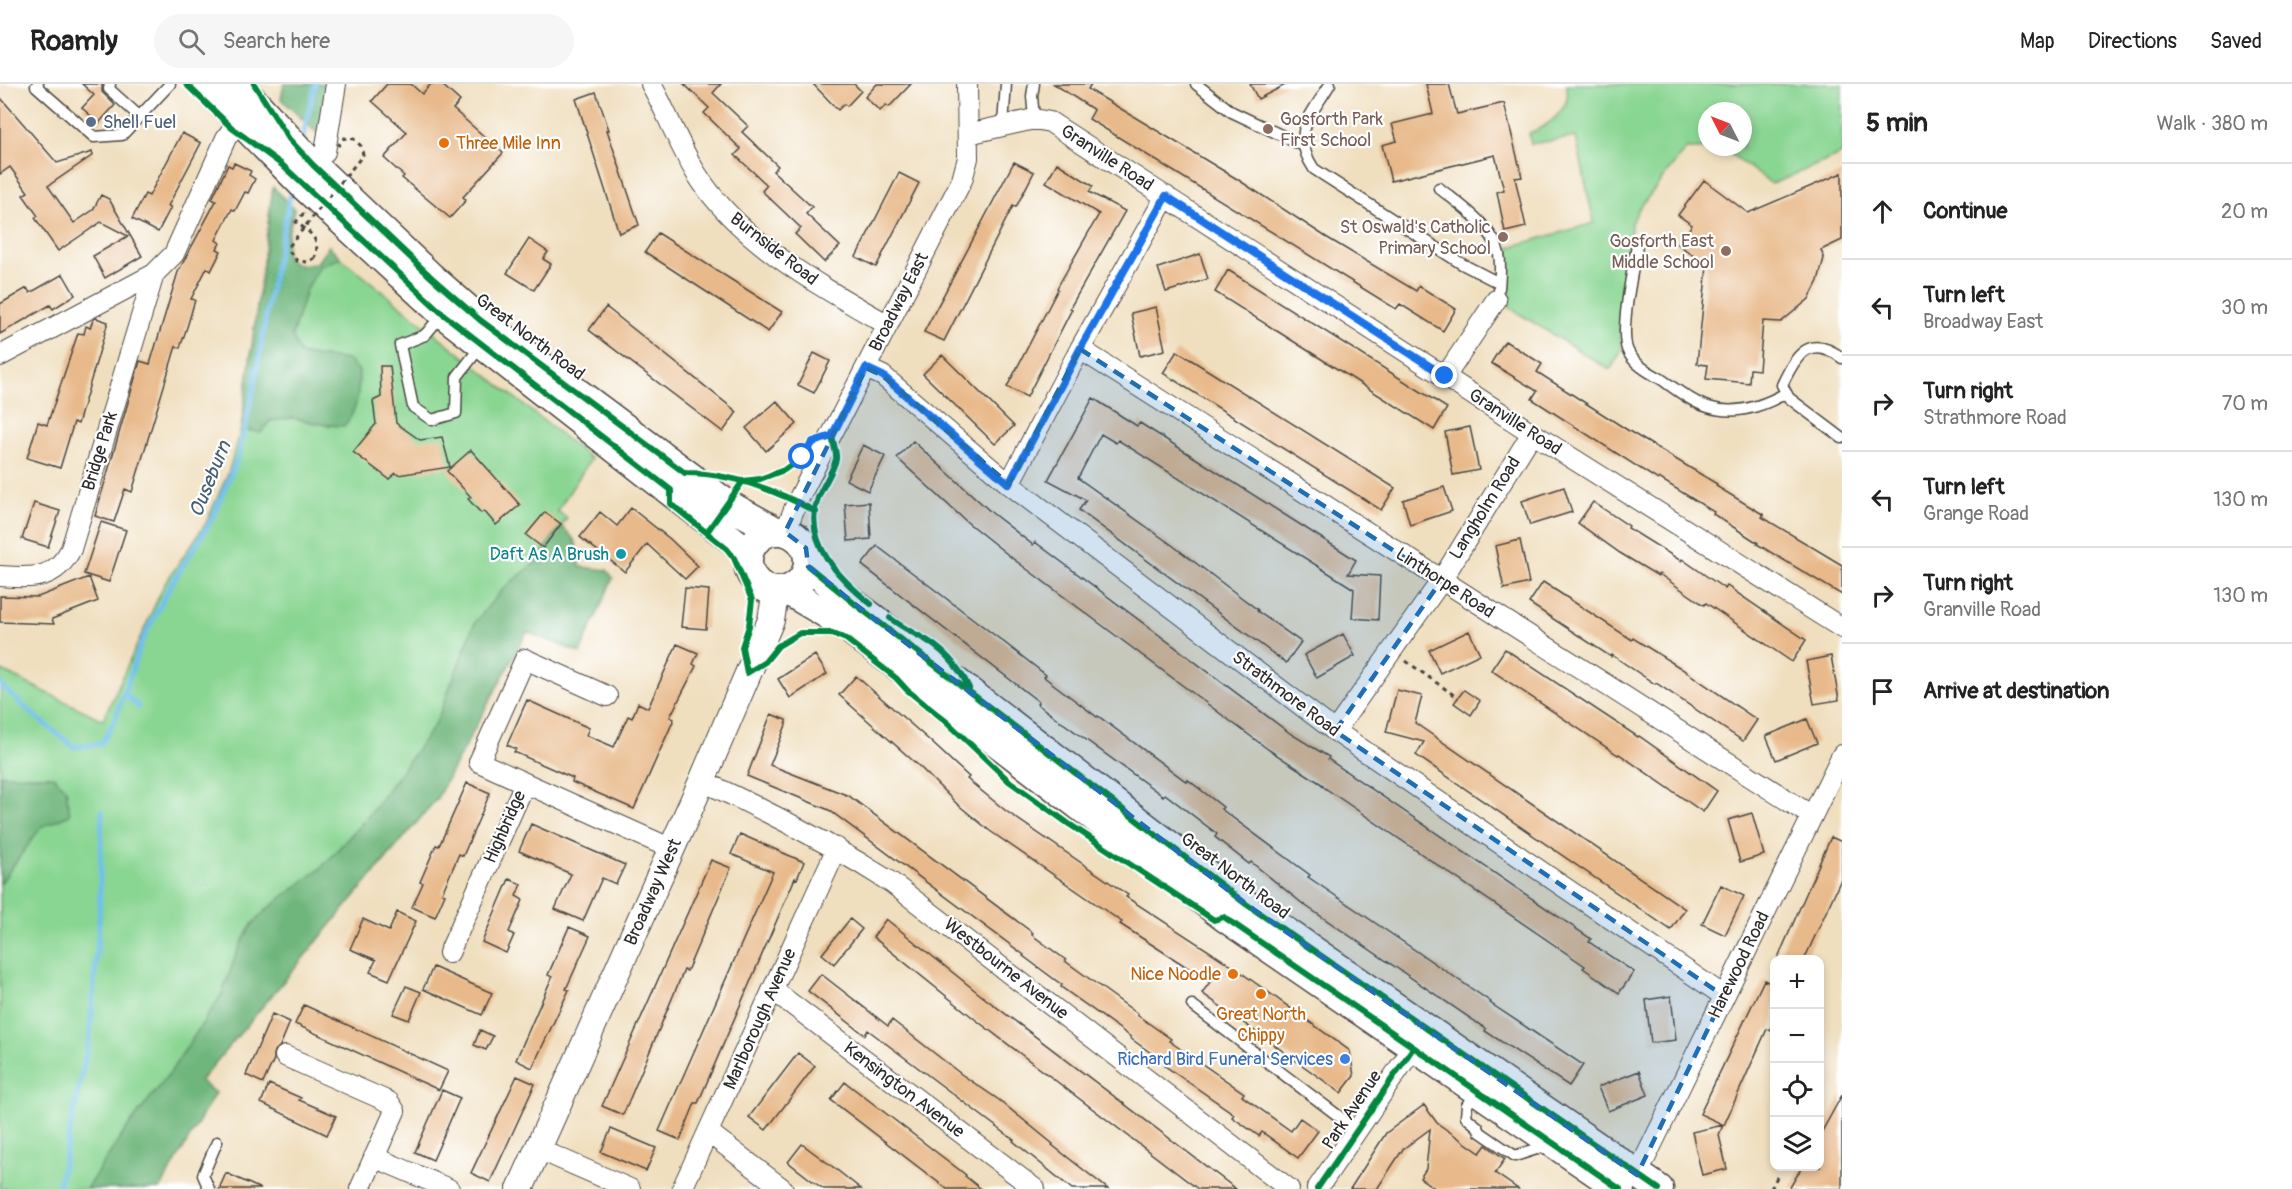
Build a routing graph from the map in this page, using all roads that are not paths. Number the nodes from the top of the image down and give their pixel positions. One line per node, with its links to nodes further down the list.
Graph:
1 (38, 84): 13 (lane)
2 (110, 84): 13 (lane)
3 (170, 84): 13 (lane)
4 (203, 84): 15 (main road, Great North Road)
5 (238, 84): 19 (main road, Great North Road)
6 (336, 84): 20 (street)
7 (651, 84): 27 (street, Burnside Road)
8 (967, 84): 17 (street, Broadway East)
9 (1006, 84): 16 (lane)
10 (1034, 84): 14 (lane)
11 (1196, 84): 18 (lane)
12 (1330, 84): 18 (lane)
13 (139, 116)
14 (1034, 119): 16 (street, Granville Road); 22 (street, Granville Road)
15 (239, 120): 19 (main road, Great North Road); 24 (street, Bridge Park)
16 (1003, 124): 17 (street, Granville Road)
17 (968, 134): 27 (street, Broadway East)
18 (1302, 145): 25 (lane)
19 (285, 151): 20 (main road, Great North Road)
20 (309, 176): 26 (main road, Great North Road); 38 (main road, Great North Road)
21 (1439, 188): 25 (lane)
22 (1166, 196): 29 (street); 33 (street, Granville Road)
23 (1636, 245): 34 (lane)
24 (154, 274): 30 (street, Bridge Park); 41 (street, Bridge Park)
25 (1498, 292): 33 (street)
26 (443, 314): 28 (main road, Great North Road); 28 (lane)
27 (888, 325): 32 (street, Broadway East)
28 (481, 346): 39 (main road, Great North Road)
29 (1080, 349): 37 (street); 42 (street, Linthorpe Road)
30 (0, 356)
31 (1842, 358): 34 (lane)
32 (866, 368): 37 (street, Strathmore Road); 38 (street, Broadway East)
33 (1445, 376): 35 (street, Granville Road)
34 (1786, 393): 36 (lane)
35 (1532, 433): 42 (street, Langholm Road); 44 (street, Granville Road)
36 (1842, 438)
37 (1009, 484): 46 (street, Strathmore Road)
38 (781, 531): 39 (main road); 40 (main road, Great North Road)
39 (749, 553): 43 (main road, Great North Road)
40 (808, 566): 43 (main road); 64 (main road, Great North Road)
41 (0, 576)
42 (1441, 581): 46 (street, Langholm Road); 50 (street, Linthorpe Road)
43 (781, 591): 48 (street, Broadway West); 57 (main road, Great North Road)
44 (1842, 628)
45 (607, 696): 49 (street)
46 (1335, 731): 55 (street, Strathmore Road)
47 (1842, 755): 50 (street, Harewood Road)
48 (702, 781): 51 (street, Westbourne Avenue); 52 (street, Broadway West)
49 (525, 783): 52 (street, Highbridge); 53 (street, Highbridge)
50 (1812, 816): 55 (street, Harewood Road)
51 (837, 848): 54 (street, Marlborough Avenue); 73 (street, Westbourne Avenue)
52 (672, 849): 62 (street, Broadway West)
53 (449, 953)
54 (773, 990): 60 (street, Marlborough Avenue); 72 (street, Kensington Avenue)
55 (1724, 996): 64 (street, Harewood Road)
56 (1192, 1005): 59 (lane)
57 (1413, 1048): 59 (street, Park Avenue); 64 (main road, Great North Road)
58 (285, 1056): 63 (street)
59 (1357, 1130): 74 (street, Park Avenue)
60 (708, 1132): 70 (street, Marlborough Avenue); 71 (street)
61 (217, 1142): 65 (lane)
62 (538, 1149): 68 (street, Broadway West); 69 (street)
63 (374, 1157): 66 (street); 67 (street)
64 (1639, 1184)
65 (209, 1189)
66 (360, 1189)
67 (449, 1189)
68 (520, 1189)
69 (630, 1189)
70 (682, 1189)
71 (783, 1189)
72 (1035, 1189)
73 (1289, 1189)
74 (1317, 1189)

